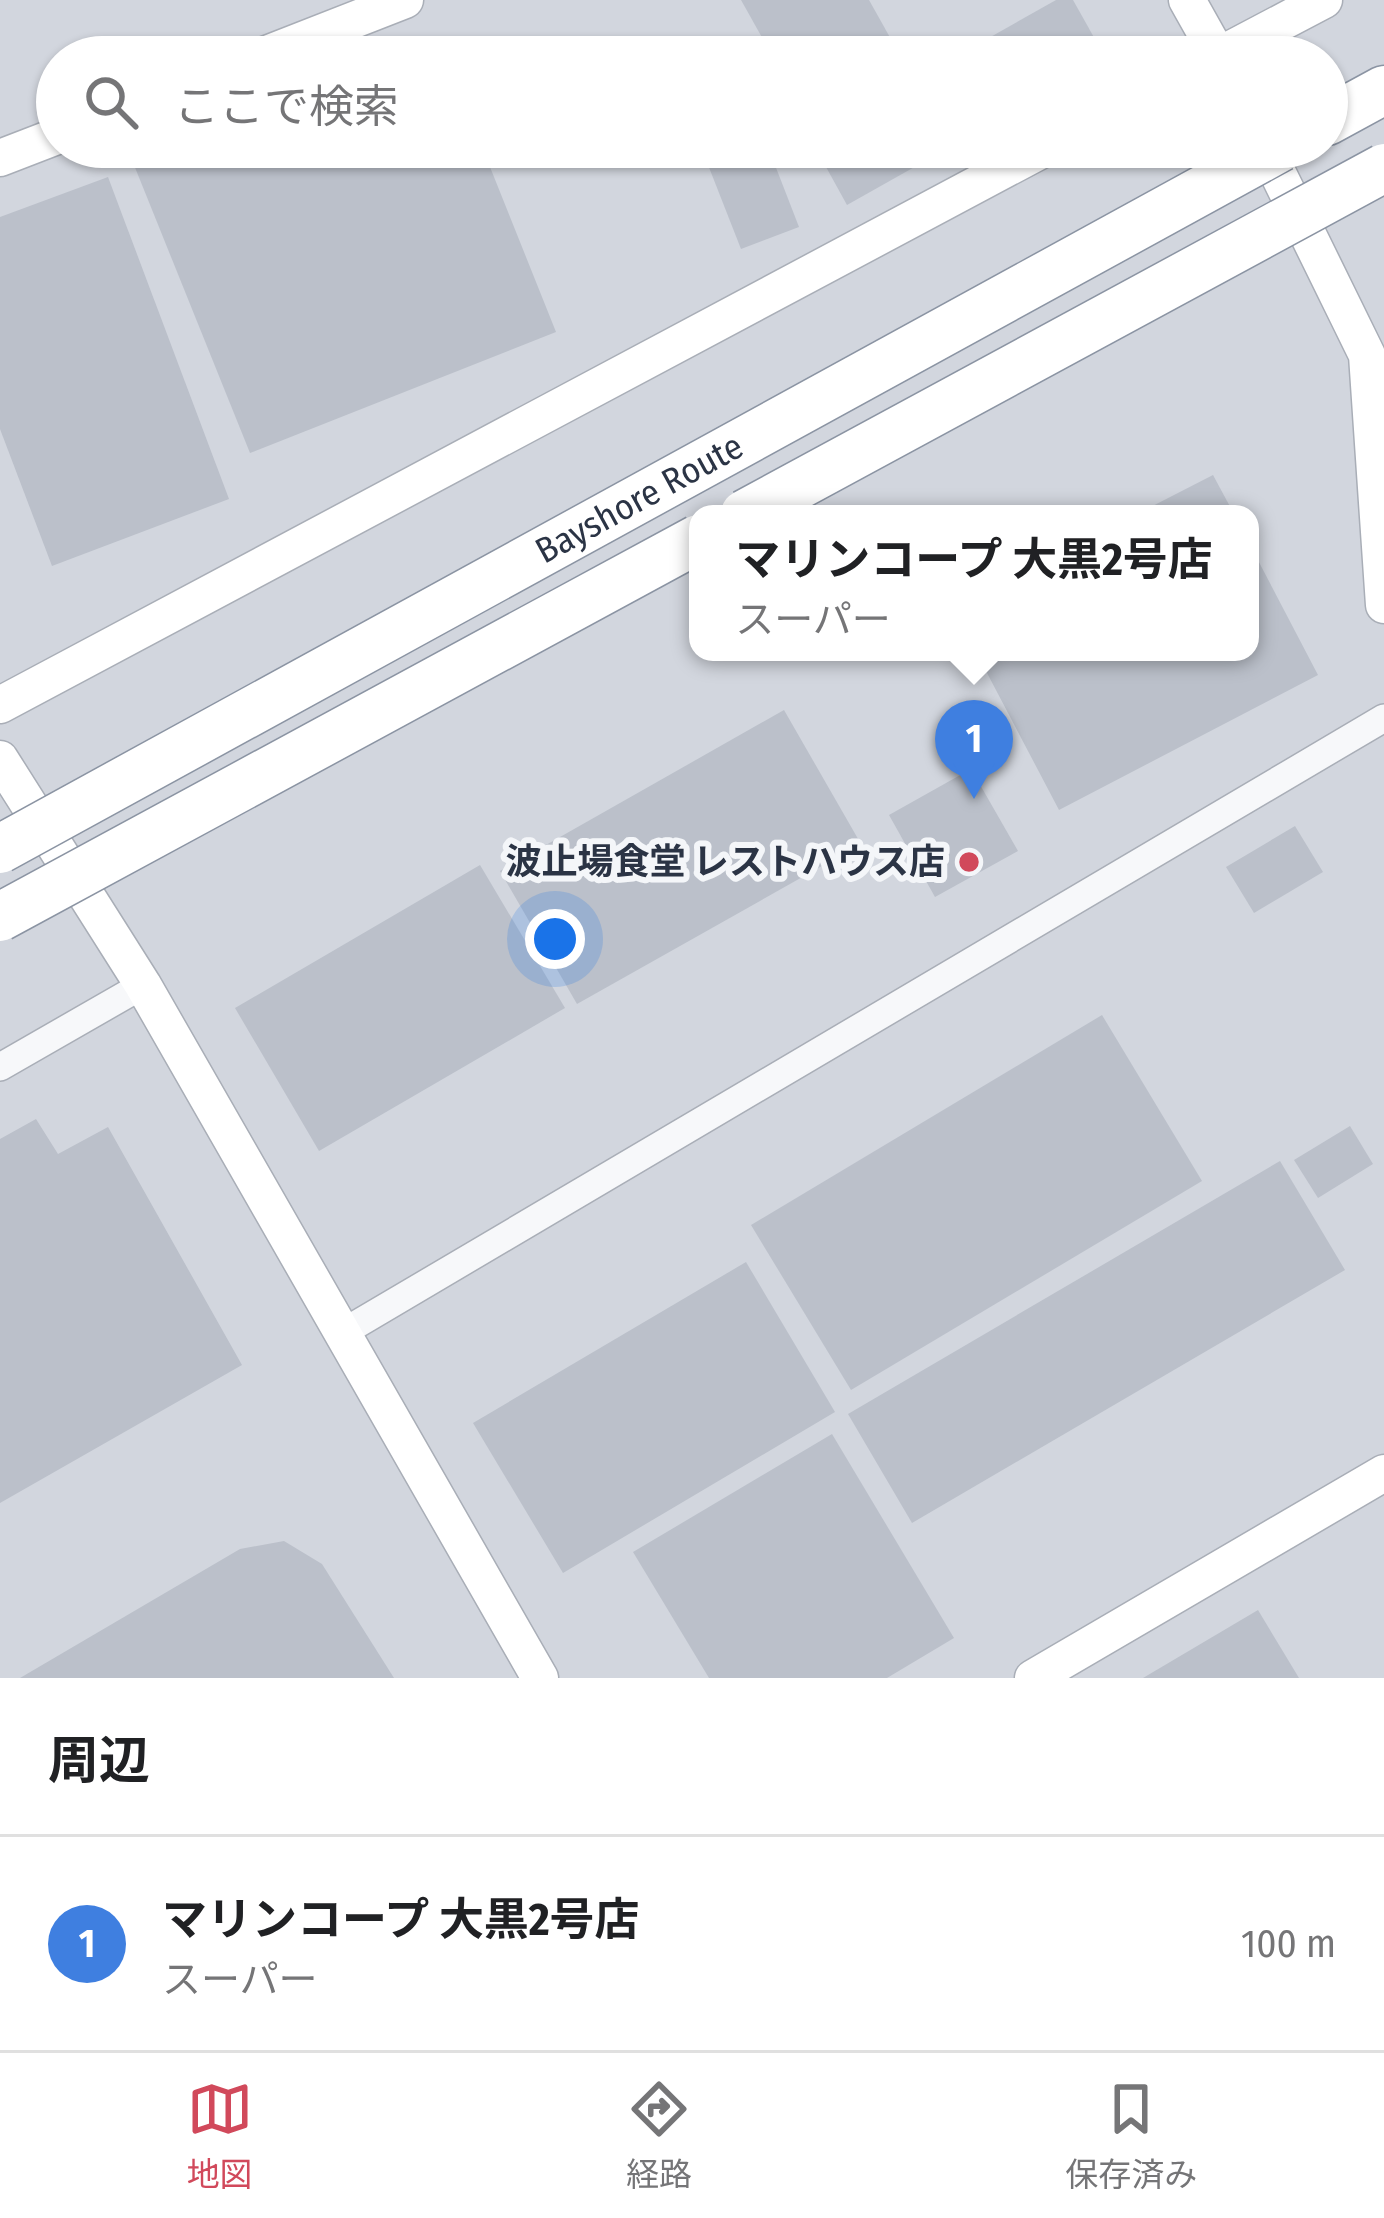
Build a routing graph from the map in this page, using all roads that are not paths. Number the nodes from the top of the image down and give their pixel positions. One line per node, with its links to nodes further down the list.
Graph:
1 (405, 0): 4 (street)
2 (1187, 0): 5 (street)
3 (1324, 0): 6 (street)
4 (313, 36)
5 (1207, 36)
6 (1257, 36)
7 (1384, 90): 8 (highway)
8 (1348, 110)
9 (36, 144): 10 (street)
10 (0, 158)
11 (1008, 168): 18 (street)
12 (1242, 168): 21 (highway, Bayshore Route, bridge)
13 (1275, 168): 17 (street)
14 (1384, 168): 15 (highway, Bayshore Route, bridge)
15 (762, 505)
16 (689, 544): 22 (highway, Bayshore Route, bridge)
17 (1384, 605)
18 (0, 705)
19 (1384, 718): 25 (street)
20 (0, 759): 23 (street)
21 (0, 849)
22 (0, 917)
23 (143, 985): 24 (street); 25 (street)
24 (0, 1067)
25 (342, 1333): 27 (street)
26 (1384, 1473): 28 (street)
27 (540, 1678)
28 (1033, 1678)

